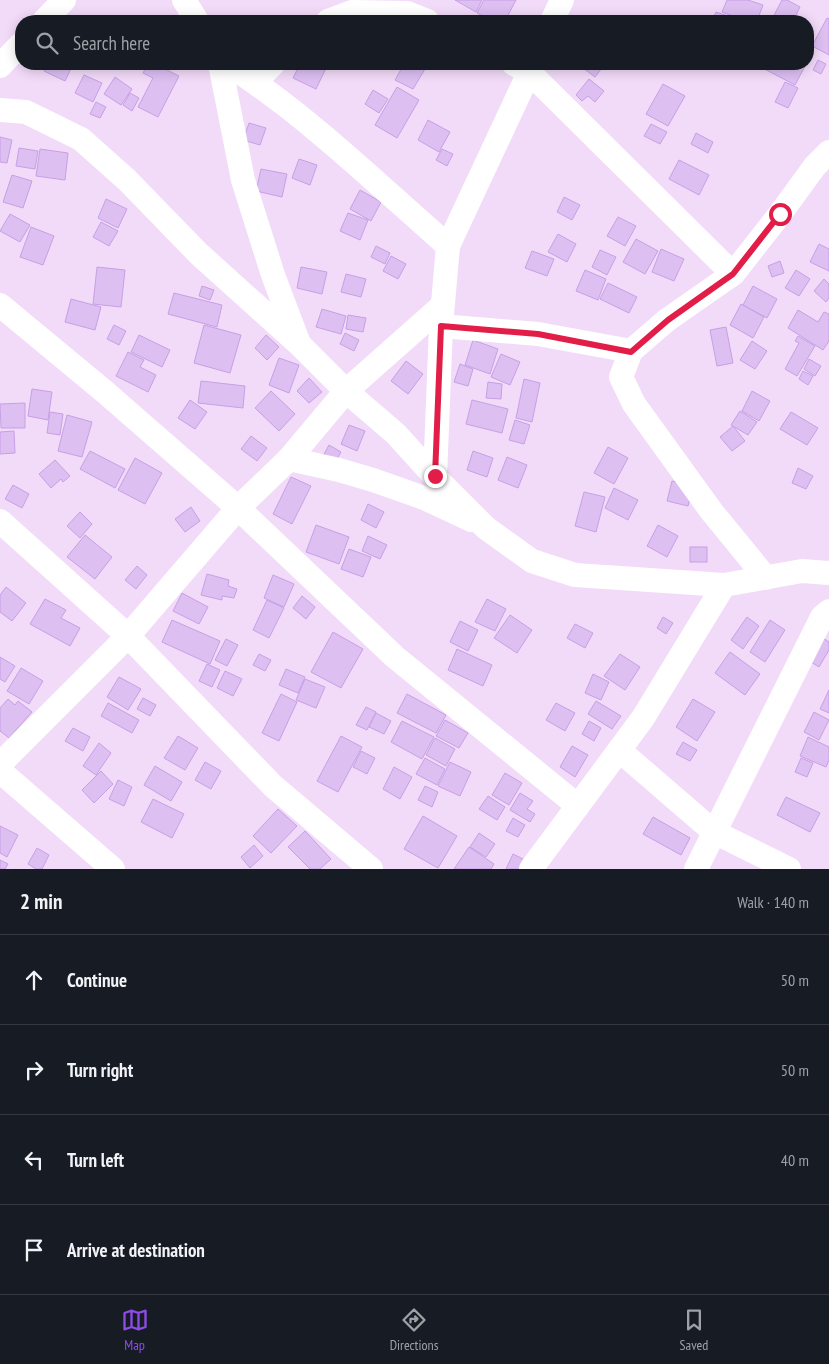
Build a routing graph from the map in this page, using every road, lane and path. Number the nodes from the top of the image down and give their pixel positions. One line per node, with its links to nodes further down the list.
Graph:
1 (64, 0): 4 (street)
2 (184, 0): 5 (street)
3 (562, 0): 8 (street)
4 (50, 15)
5 (193, 15)
6 (344, 15): 7 (street)
7 (410, 15)
8 (555, 15)
9 (15, 50): 10 (street)
10 (0, 66)
11 (221, 70): 23 (street)
12 (236, 70): 16 (street)
13 (267, 70): 16 (street)
14 (524, 70): 19 (street)
15 (528, 70): 20 (street)
16 (255, 82): 19 (street)
17 (0, 110): 23 (street)
18 (829, 152): 20 (street)
19 (448, 246): 22 (street)
20 (733, 274): 24 (street)
21 (0, 304): 28 (street)
22 (442, 316): 24 (street); 25 (street); 27 (street)
23 (299, 344): 25 (street)
24 (631, 352): 32 (street)
25 (346, 390): 26 (street); 27 (street)
26 (289, 459): 28 (street); 30 (street)
27 (435, 476): 30 (street)
28 (238, 508): 35 (street); 39 (street)
29 (0, 522): 35 (street)
30 (486, 528): 33 (street)
31 (829, 573): 32 (street)
32 (766, 578): 33 (street)
33 (724, 586): 36 (street)
34 (827, 617): 40 (street)
35 (128, 636): 37 (street); 42 (street)
36 (619, 750): 39 (street); 40 (street)
37 (0, 764)
38 (0, 771): 41 (street)
39 (578, 806): 43 (street)
40 (714, 832): 44 (street); 45 (street)
41 (112, 869)
42 (371, 869)
43 (532, 869)
44 (696, 869)
45 (789, 869)

